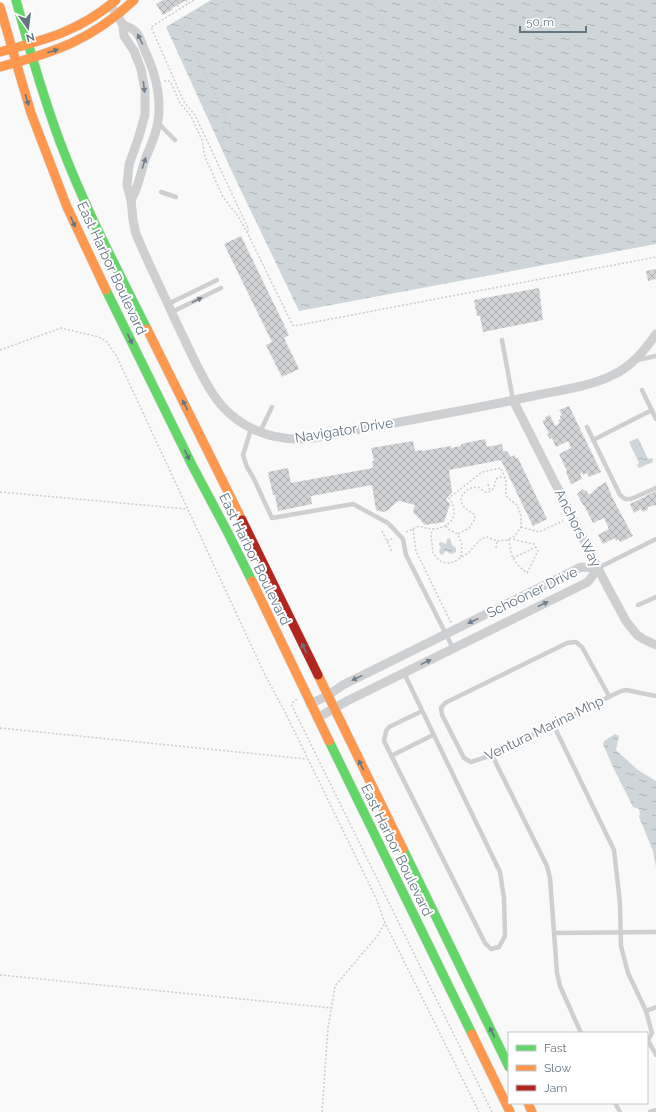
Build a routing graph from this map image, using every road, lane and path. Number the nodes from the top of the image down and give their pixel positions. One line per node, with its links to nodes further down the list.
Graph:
1 (16, 0): 22 (main road, East Harbor Boulevard)
2 (134, 0): 19 (main road)
3 (186, 0): 12 (path)
4 (194, 0): 12 (path)
5 (227, 0): 33 (path)
6 (235, 0): 31 (path)
7 (291, 0): 30 (path)
8 (372, 0): 26 (path)
9 (436, 0): 21 (path)
10 (492, 0): 14 (path)
11 (112, 2): 19 (street, Navigator Drive); 22 (main road)
12 (188, 4): 16 (path)
13 (177, 5): 16 (path)
14 (495, 5)
15 (0, 7): 23 (main road, East Harbor Boulevard)
16 (180, 9): 18 (path)
17 (171, 10): 18 (path)
18 (173, 13): 38 (path)
19 (118, 16): 20 (street, Navigator Drive); 25 (main road, one-way to 19)
20 (123, 25): 29 (street, Navigator Drive, one-way to 20); 37 (street, Navigator Drive, one-way to 37)
21 (453, 32)
22 (28, 44): 23 (main road); 25 (main road, East Harbor Boulevard)
23 (12, 49): 24 (main road); 27 (main road, East Harbor Boulevard)
24 (0, 52)
25 (32, 58): 27 (main road); 88 (main road, East Harbor Boulevard, one-way to 25)
26 (405, 60)
27 (16, 63): 28 (main road); 92 (main road, East Harbor Boulevard, one-way to 92)
28 (0, 67)
29 (156, 82): 32 (street, Navigator Drive); 38 (path)
30 (341, 90)
31 (295, 102)
32 (158, 122): 34 (lane); 37 (street, Navigator Drive, one-way to 32)
33 (251, 122)
34 (175, 140)
35 (161, 192): 36 (lane)
36 (176, 196)
37 (132, 200): 42 (street, Navigator Drive)
38 (248, 234): 39 (path)
39 (656, 257)
40 (217, 280): 42 (lane)
41 (221, 288): 42 (lane, one-way to 41)
42 (170, 308): 54 (street, Navigator Drive)
43 (656, 334): 47 (street, Navigator Drive)
44 (502, 340): 49 (lane)
45 (0, 350): 61 (path)
46 (656, 356): 47 (lane)
47 (636, 360): 49 (street, Navigator Drive)
48 (642, 390): 51 (lane)
49 (513, 400): 54 (street, Navigator Drive); 80 (street, Anchors Way)
50 (272, 407): 54 (lane)
51 (652, 410): 52 (lane); 55 (lane)
52 (656, 418)
53 (587, 427): 55 (lane)
54 (255, 430): 69 (lane)
55 (592, 440): 58 (lane)
56 (505, 478): 59 (path); 63 (path); 64 (path)
57 (488, 484): 59 (path)
58 (656, 488)
59 (490, 491): 68 (path)
60 (0, 492): 61 (path)
61 (187, 509): 101 (path)
62 (563, 521): 64 (path)
63 (446, 526): 66 (path); 68 (path)
64 (521, 527): 70 (path)
65 (413, 529): 66 (path); 69 (path); 83 (path)
66 (434, 530): 78 (path)
67 (382, 531): 73 (path)
68 (458, 534): 78 (path)
69 (399, 535): 73 (path); 84 (lane)
70 (513, 537): 71 (path); 75 (path)
71 (509, 539): 74 (path); 79 (path)
72 (656, 539): 80 (lane)
73 (387, 541): 77 (path)
74 (497, 541): 76 (path); 78 (path)
75 (536, 547): 79 (path); 79 (path)
76 (496, 548)
77 (392, 552)
78 (461, 556)
79 (513, 558)
80 (598, 568): 84 (street, Schooner Drive, one-way to 84); 85 (street, Anchors Way); 86 (street, Schooner Drive, one-way to 80)
81 (656, 597): 82 (lane)
82 (638, 605)
83 (454, 623)
84 (446, 634): 86 (lane); 88 (street, Schooner Drive, one-way to 88)
85 (656, 645)
86 (453, 648): 87 (street, Schooner Drive, one-way to 86)
87 (404, 673): 93 (street, Schooner Drive); 94 (lane)
88 (327, 696): 92 (street, Schooner Drive); 93 (main road, East Harbor Boulevard)
89 (609, 696): 90 (lane, Ventura Marina Mhp); 96 (lane, Ventura Marina Mhp); 99 (lane, Ventura Marina Mhp)
90 (656, 696)
91 (296, 700): 118 (path)
92 (310, 704): 95 (main road, East Harbor Boulevard)
93 (334, 709): 95 (street, Schooner Drive); 114 (main road, East Harbor Boulevard, one-way to 93)
94 (422, 711): 98 (lane); 100 (lane)
95 (317, 718): 119 (main road, East Harbor Boulevard)
96 (554, 724): 99 (lane, Ventura Marina Mhp); 103 (lane, Ventura Marina Mhp)
97 (0, 728): 101 (path)
98 (433, 735): 100 (lane); 100 (lane)
99 (492, 755): 105 (lane, Ventura Marina Mhp)
100 (391, 756)
101 (308, 759): 102 (path)
102 (385, 923): 108 (path); 117 (path)
103 (620, 932): 104 (lane); 105 (lane); 109 (lane, Ventura Marina Mhp)
104 (656, 932)
105 (554, 933): 110 (lane, Ventura Marina Mhp)
106 (0, 975): 108 (path)
107 (656, 1007): 109 (lane)
108 (332, 1008): 116 (path)
109 (646, 1011): 111 (lane, Ventura Marina Mhp)
110 (581, 1032)
111 (648, 1039)
112 (648, 1043): 113 (lane, Ventura Marina Mhp)
113 (656, 1055)
114 (508, 1065)
115 (656, 1110): 120 (lane)
116 (322, 1112)
117 (479, 1112)
118 (492, 1112)
119 (510, 1112)
120 (650, 1112)

